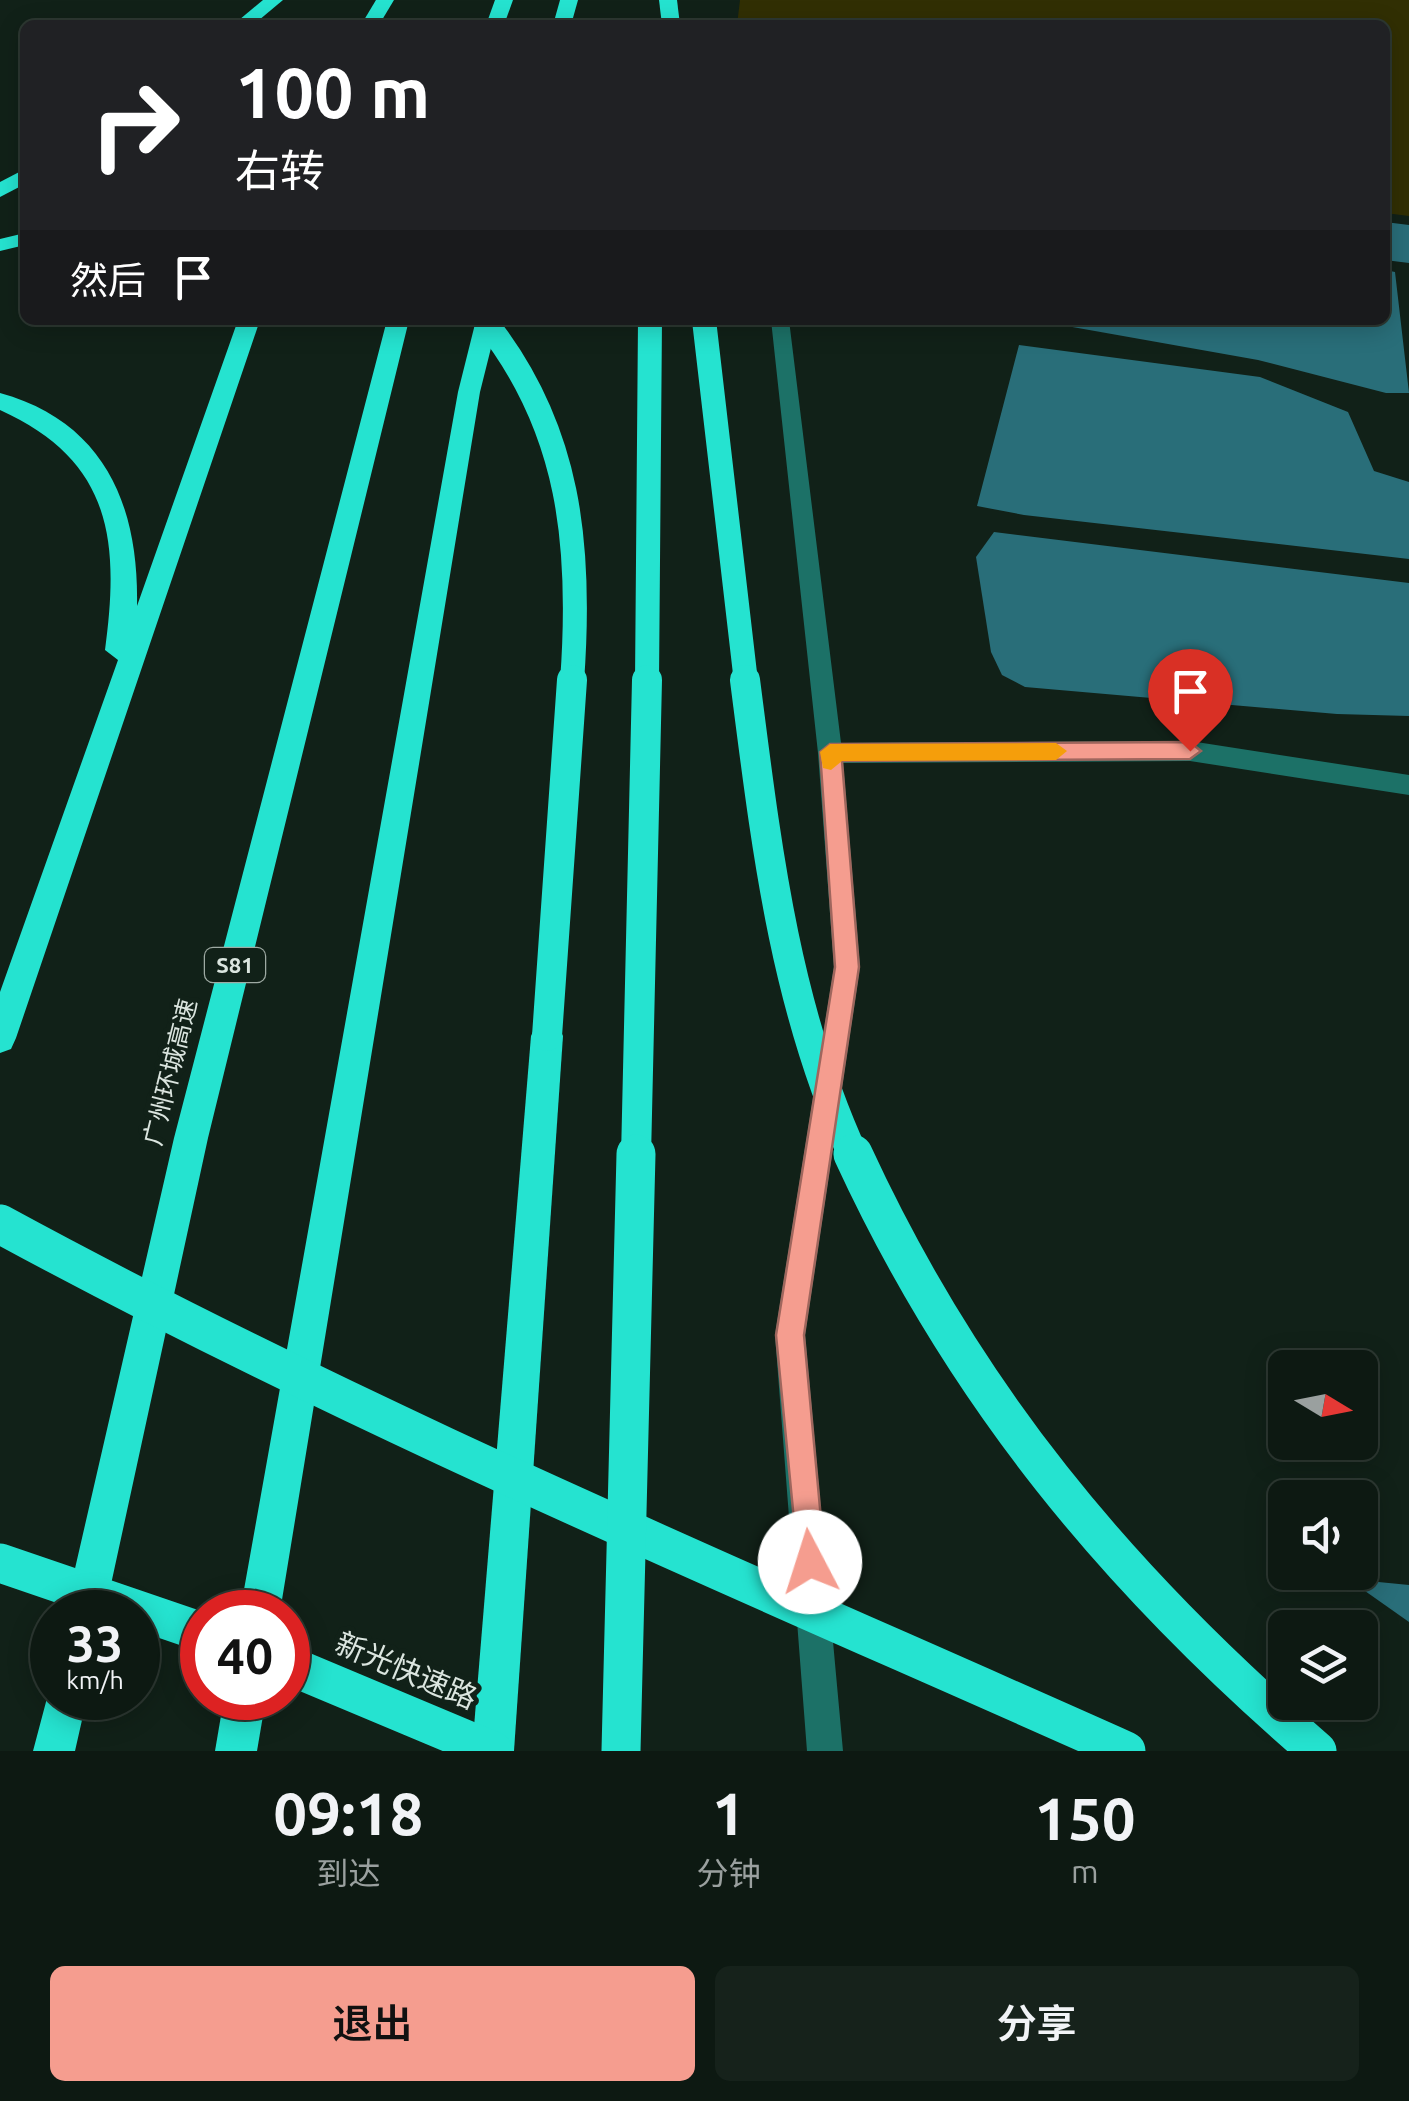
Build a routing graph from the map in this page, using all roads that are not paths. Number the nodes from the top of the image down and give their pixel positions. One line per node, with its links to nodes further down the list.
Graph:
1 (274, 0): 2 (highway)
2 (248, 20)
3 (247, 325): 13 (highway)
4 (397, 325): 18 (highway, 广州环城高速 / S81)
5 (485, 325): 19 (highway)
6 (490, 325): 26 (highway, bridge)
7 (650, 325): 27 (highway, bridge)
8 (705, 325): 30 (highway, bridge)
9 (781, 325): 11 (street)
10 (0, 402): 13 (highway)
11 (830, 752): 12 (street); 28 (street)
12 (1409, 785)
13 (34, 939): 14 (highway); 15 (highway)
14 (0, 1022)
15 (0, 1038)
16 (0, 1224): 29 (highway, bridge)
17 (0, 1563): 20 (highway, bridge)
18 (90, 1590)
19 (264, 1590)
20 (180, 1624)
21 (310, 1674): 26 (highway, 新光快速路, bridge)
22 (61, 1720): 24 (highway)
23 (241, 1720): 25 (highway)
24 (54, 1751)
25 (236, 1751)
26 (493, 1751)
27 (621, 1751)
28 (826, 1751)
29 (1126, 1751)
30 (1317, 1751)

